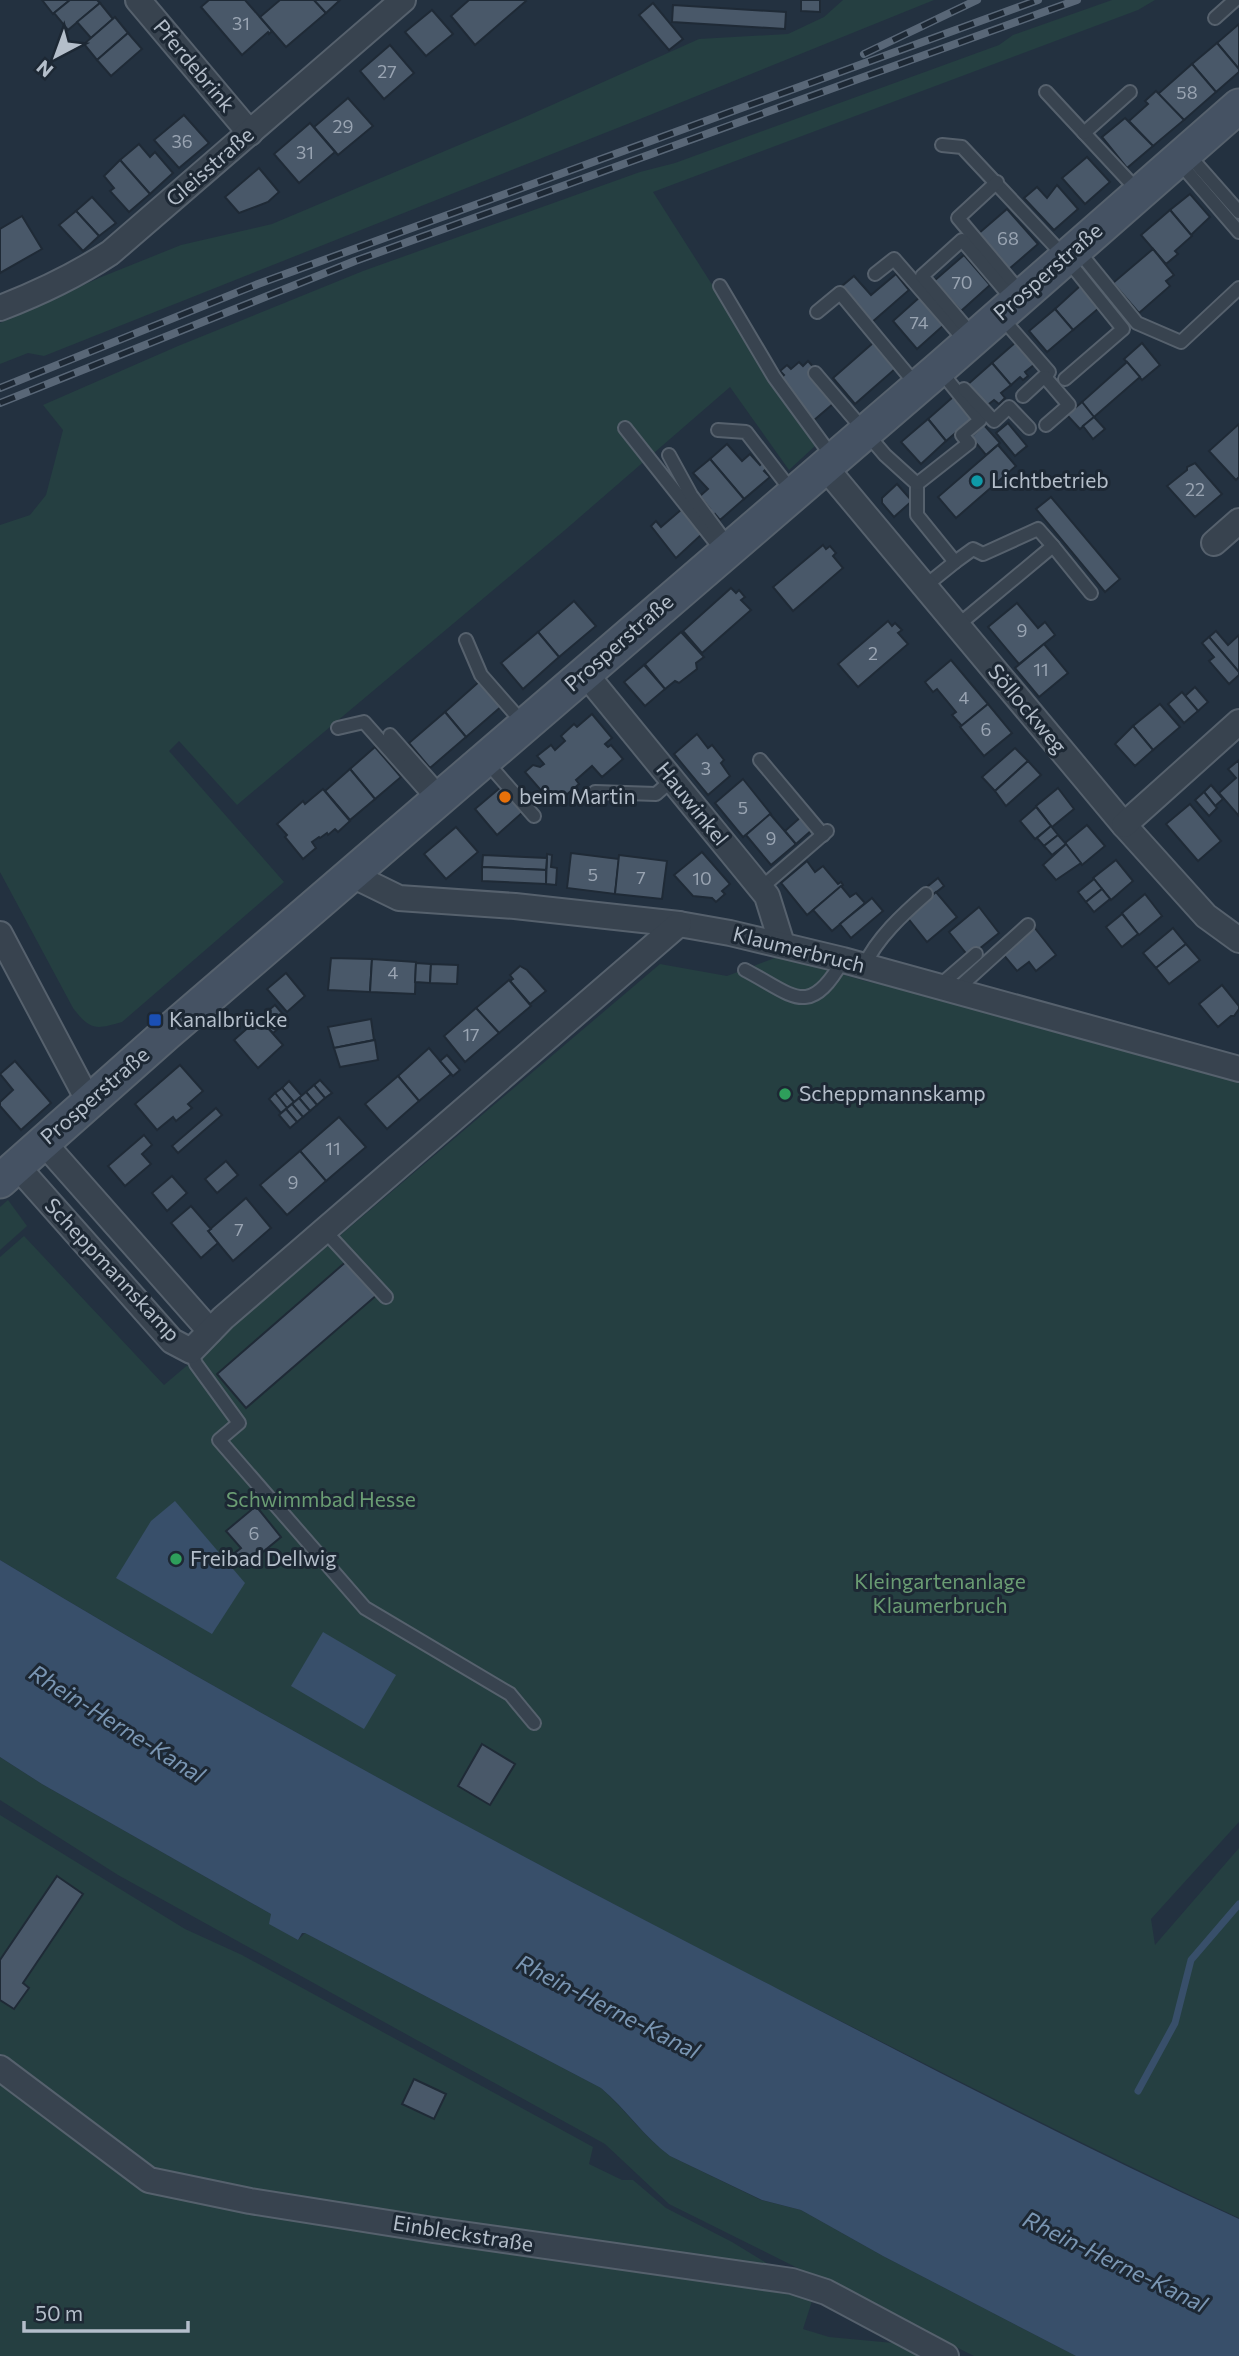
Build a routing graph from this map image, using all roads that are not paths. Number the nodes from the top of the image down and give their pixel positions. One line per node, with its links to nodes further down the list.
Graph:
1 (138, 0): 8 (street, Pferdebrink)
2 (403, 0): 8 (street, Gleisstraße)
3 (1235, 0): 4 (lane)
4 (1215, 18)
5 (1046, 92): 9 (lane)
6 (1130, 92): 9 (lane)
7 (1239, 106): 11 (main road, Prosperstraße)
8 (250, 133): 21 (street, Gleisstraße)
9 (1084, 134): 13 (lane)
10 (942, 145): 12 (lane)
11 (1182, 156): 13 (main road, Prosperstraße); 14 (lane); 15 (lane)
12 (996, 182): 16 (lane); 20 (lane)
13 (1139, 193): 16 (main road, Prosperstraße)
14 (1239, 212)
15 (1239, 232)
16 (1070, 253): 19 (lane); 20 (main road, Prosperstraße); 27 (lane)
17 (875, 274): 23 (lane)
18 (720, 286): 35 (lane)
19 (1239, 288)
20 (1012, 303): 23 (main road, Prosperstraße); 23 (lane); 26 (lane)
21 (0, 308)
22 (817, 312): 25 (lane)
23 (971, 340): 25 (main road, Prosperstraße)
24 (815, 373): 33 (lane)
25 (929, 377): 31 (lane); 33 (main road, Prosperstraße); 36 (lane)
26 (1045, 377): 28 (lane); 29 (lane)
27 (1065, 379)
28 (1023, 396)
29 (1046, 425)
30 (625, 428): 41 (lane)
31 (1029, 428)
32 (718, 430): 37 (lane)
33 (866, 432): 35 (main road, Prosperstraße); 36 (lane)
34 (669, 455): 41 (lane)
35 (830, 463): 37 (main road, Prosperstraße); 43 (street, Söllockweg)
36 (917, 484): 42 (lane)
37 (794, 494): 41 (main road, Prosperstraße)
38 (1239, 521): 39 (street)
39 (1214, 543)
40 (1053, 546): 42 (lane); 44 (lane); 45 (lane)
41 (727, 551): 47 (main road, Prosperstraße)
42 (955, 562): 43 (lane)
43 (924, 587): 45 (street, Söllockweg)
44 (1091, 593)
45 (957, 626): 58 (street, Söllockweg)
46 (466, 640): 49 (lane)
47 (584, 672): 49 (main road, Prosperstraße); 54 (street, Hauwinkel)
48 (1239, 722): 58 (street)
49 (524, 725): 52 (main road, Prosperstraße)
50 (338, 728): 56 (lane)
51 (390, 735): 56 (lane)
52 (485, 760): 56 (main road, Prosperstraße); 57 (lane)
53 (760, 760): 60 (lane)
54 (672, 780): 55 (lane); 60 (street, Hauwinkel)
55 (595, 792)
56 (439, 799): 59 (main road, Prosperstraße)
57 (534, 816)
58 (1124, 825): 65 (street, Söllockweg)
59 (352, 876): 62 (street, Klaumerbruch); 72 (main road, Prosperstraße)
60 (761, 888): 66 (street, Hauwinkel)
61 (926, 894): 68 (lane)
62 (679, 924): 66 (street, Klaumerbruch); 75 (street, Scheppmannskamp)
63 (1028, 925): 70 (lane)
64 (0, 934): 72 (street)
65 (1239, 940)
66 (782, 944): 68 (street, Klaumerbruch)
67 (976, 954): 70 (lane)
68 (853, 963): 69 (lane); 70 (street, Klaumerbruch)
69 (745, 971)
70 (947, 988): 71 (street, Klaumerbruch)
71 (1239, 1069)
72 (89, 1102): 73 (main road, Prosperstraße)
73 (43, 1142): 74 (main road, Prosperstraße); 77 (street, Scheppmannskamp)
74 (8, 1174): 78 (street, Scheppmannskamp)
75 (324, 1230): 76 (lane); 77 (street, Scheppmannskamp)
76 (386, 1297)
77 (209, 1331): 78 (street, Scheppmannskamp)
78 (191, 1351): 79 (lane)
79 (534, 1723)
80 (0, 2068): 81 (street, Einbleckstraße)
81 (947, 2356)

